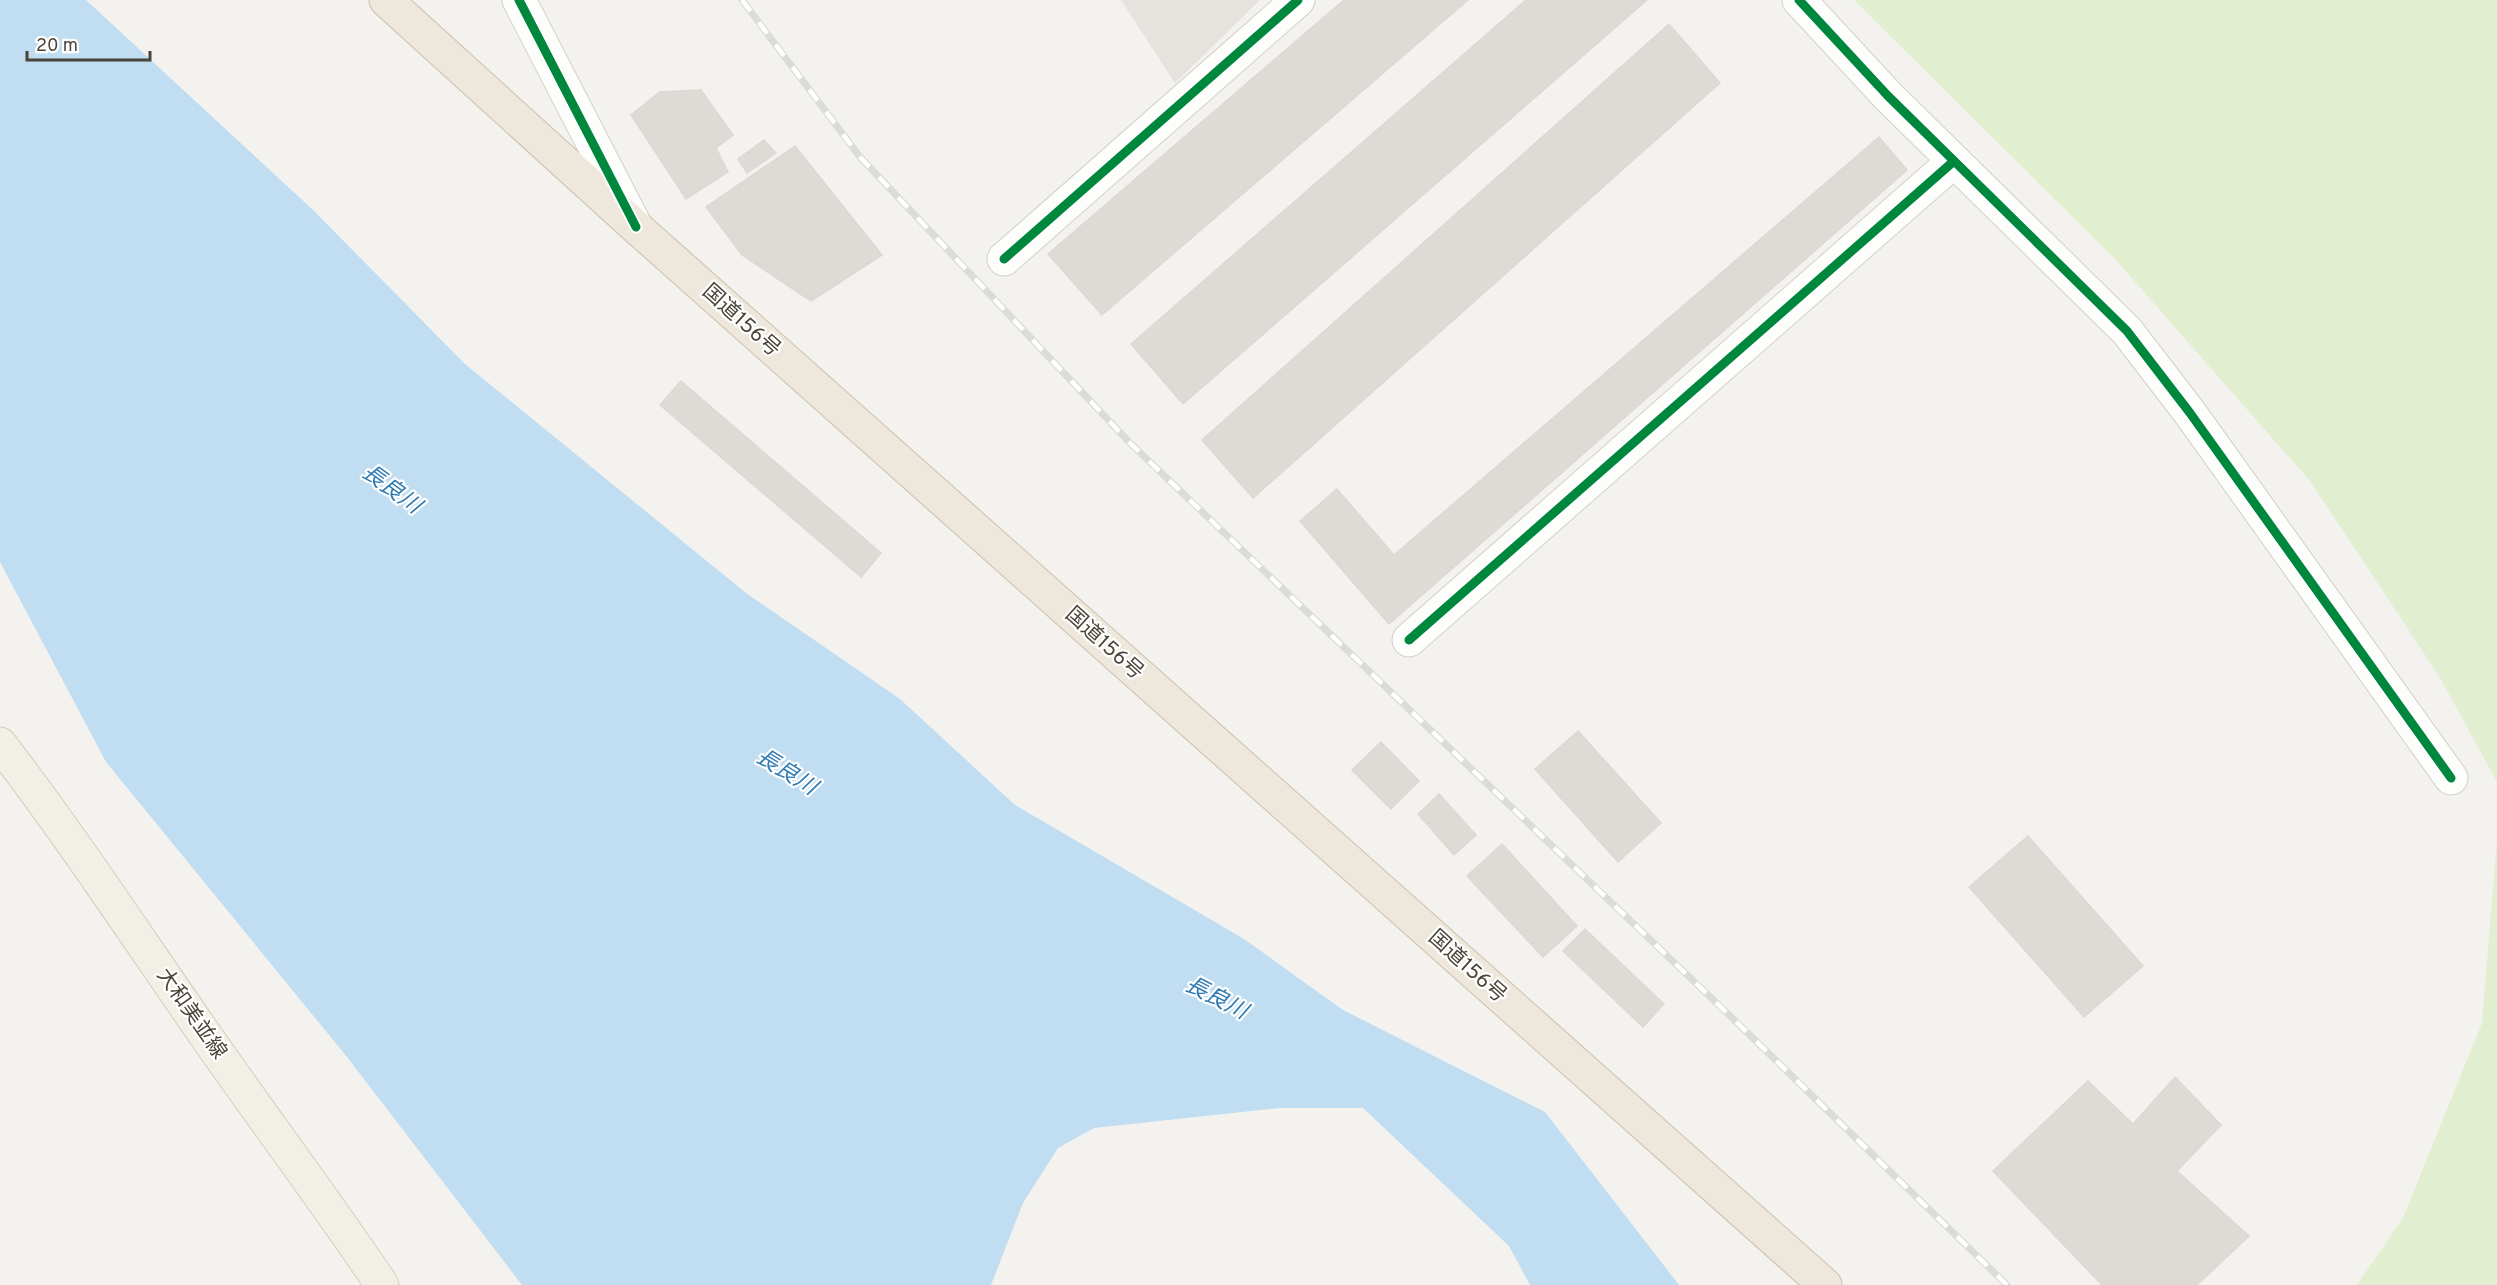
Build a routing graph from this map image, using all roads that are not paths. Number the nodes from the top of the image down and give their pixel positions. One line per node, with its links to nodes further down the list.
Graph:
1 (386, 0): 6 (highway, 国道156号)
2 (519, 0): 6 (street)
3 (1298, 0): 7 (street)
4 (1799, 0): 5 (street)
5 (1954, 161): 8 (street); 10 (street)
6 (636, 227): 12 (highway, 国道156号)
7 (1004, 259)
8 (1409, 640)
9 (0, 744): 11 (main road, 大和美並線)
10 (2451, 778)
11 (382, 1285)
12 (1825, 1285)

